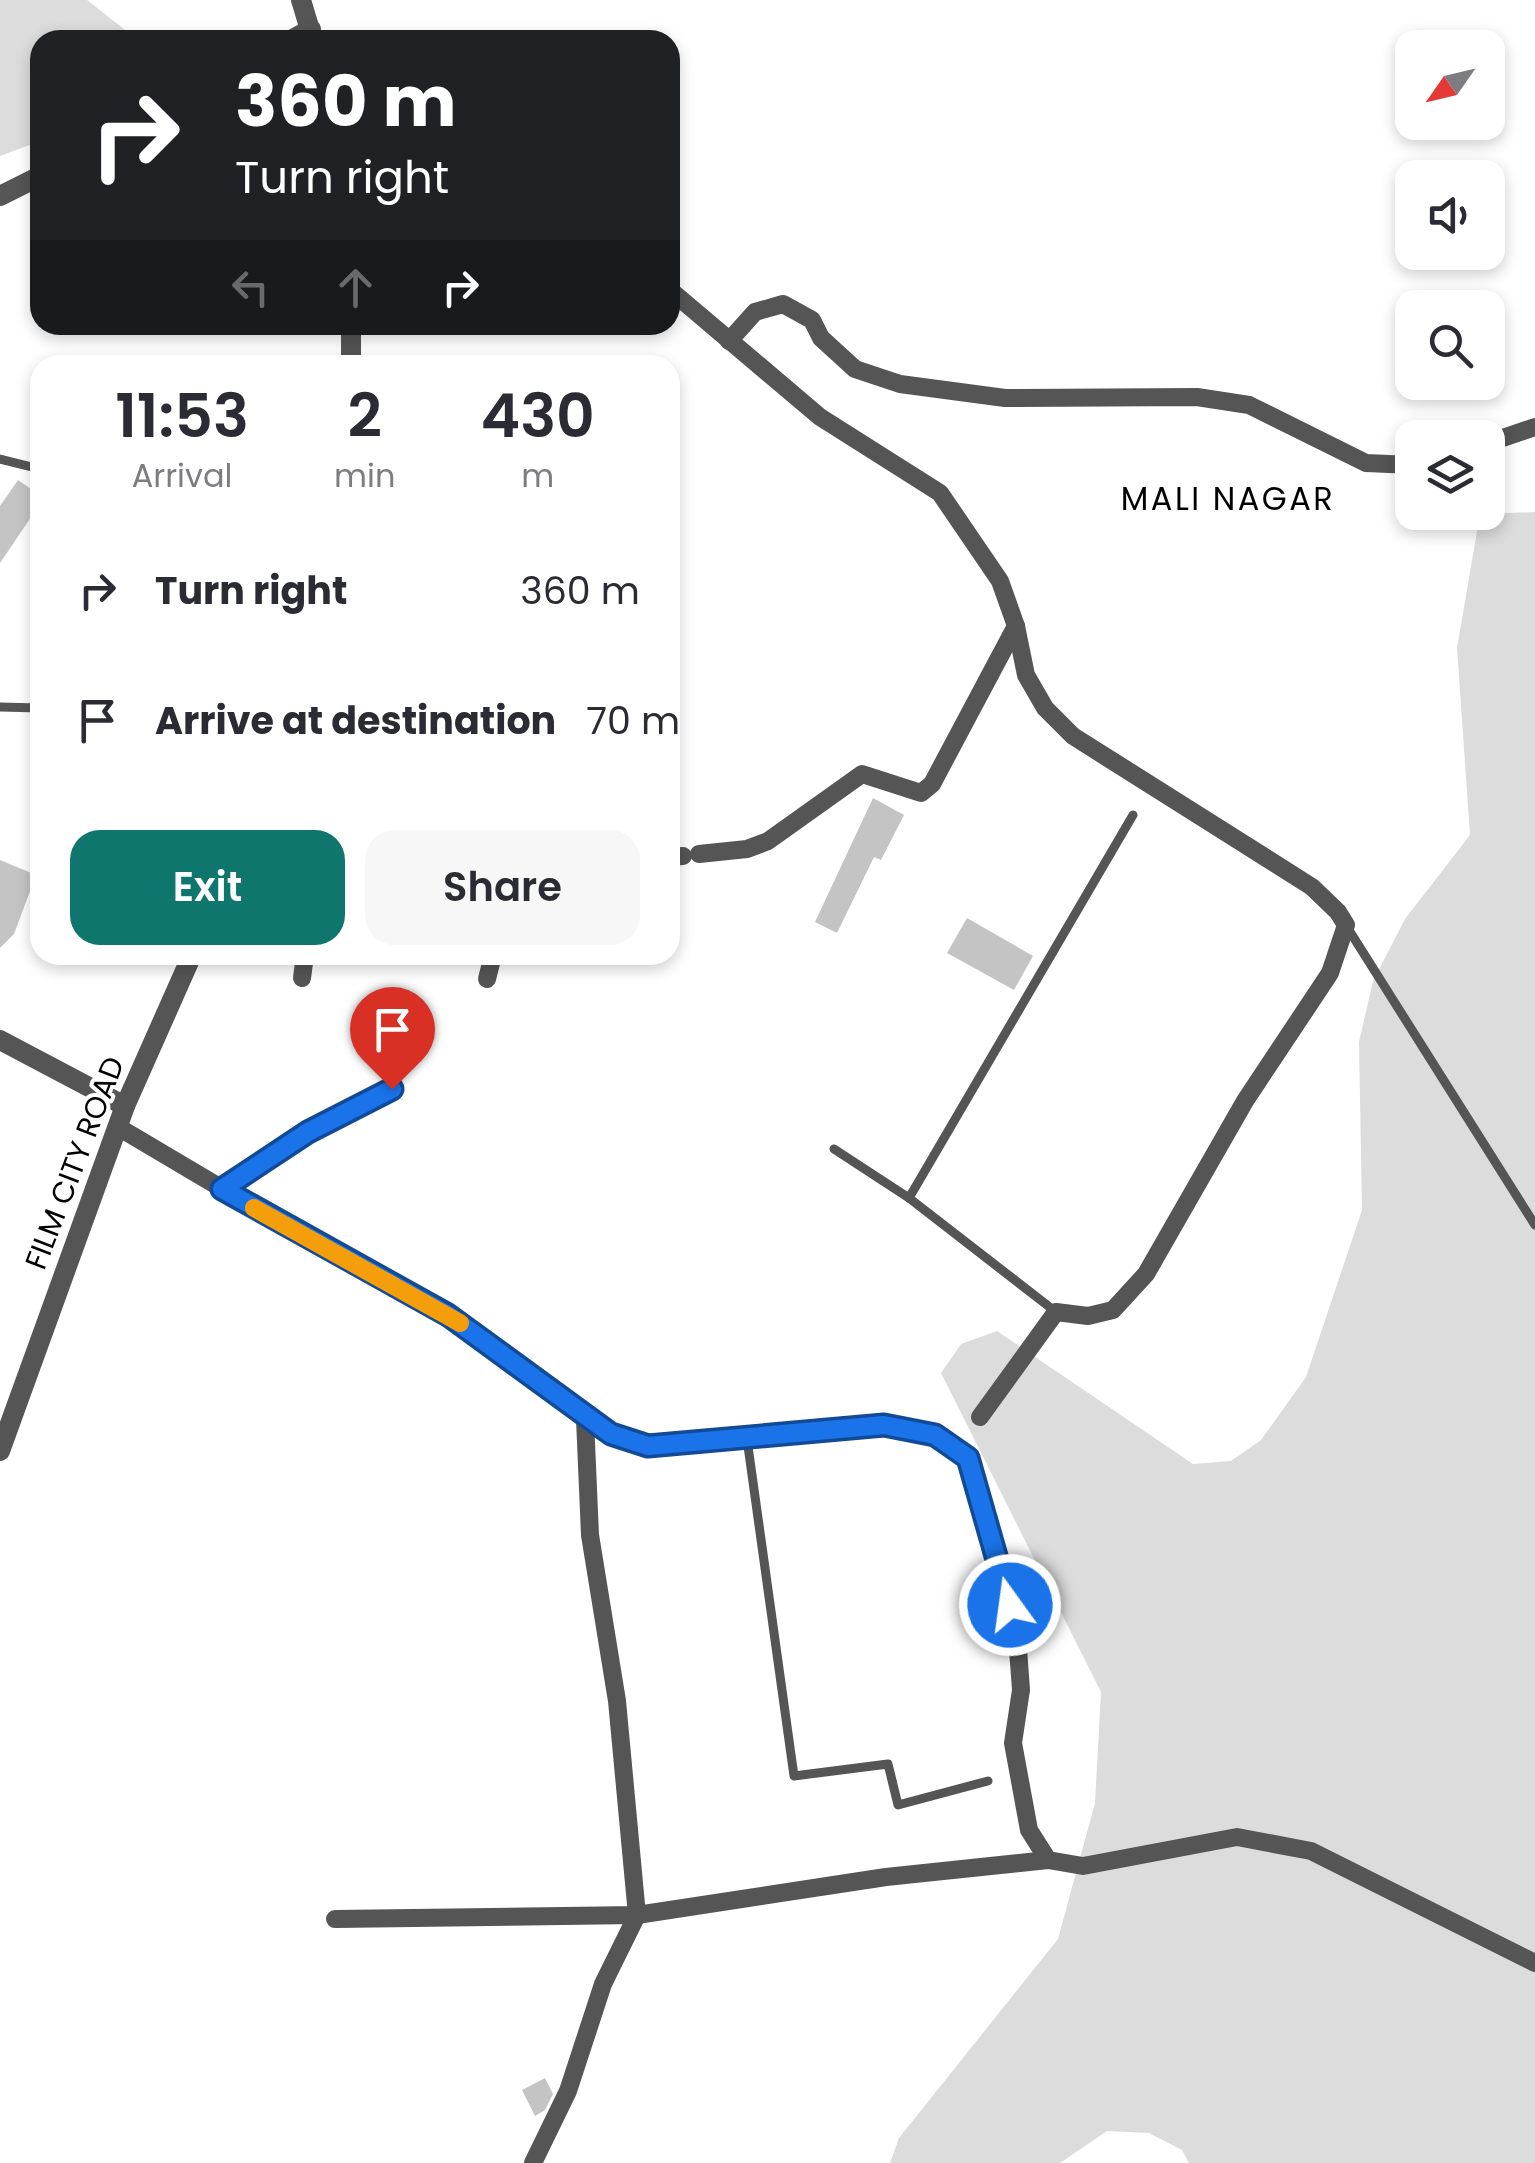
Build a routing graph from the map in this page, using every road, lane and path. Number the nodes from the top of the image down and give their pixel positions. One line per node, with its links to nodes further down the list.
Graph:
1 (301, 0): 2 (street)
2 (311, 30)
3 (30, 181): 4 (street)
4 (0, 196)
5 (680, 299): 6 (street)
6 (729, 341): 10 (street); 12 (street)
7 (1535, 426): 8 (street)
8 (1505, 437)
9 (0, 459): 11 (lane)
10 (1395, 464)
11 (30, 466)
12 (1016, 626): 16 (street); 17 (street)
13 (0, 708): 14 (lane)
14 (30, 708)
15 (1133, 815): 29 (lane)
16 (684, 856)
17 (1346, 925): 30 (lane); 31 (street)
18 (188, 965): 25 (street, FILM CITY ROAD)
19 (304, 965): 21 (street)
20 (490, 965): 22 (street)
21 (302, 978)
22 (487, 979)
23 (0, 1040): 25 (street)
24 (392, 1089): 28 (street)
25 (126, 1106): 26 (street, FILM CITY ROAD)
26 (118, 1127): 28 (street); 35 (street, FILM CITY ROAD)
27 (834, 1149): 29 (lane)
28 (222, 1189): 33 (street)
29 (910, 1198): 31 (lane)
30 (1535, 1225)
31 (1056, 1312): 32 (street)
32 (980, 1417)
33 (585, 1418): 34 (street); 38 (street)
34 (747, 1440): 36 (lane); 37 (street)
35 (0, 1451)
36 (988, 1782)
37 (1048, 1860): 38 (street); 40 (street)
38 (637, 1915): 39 (street); 41 (street)
39 (335, 1919)
40 (1535, 1963)
41 (533, 2163)

